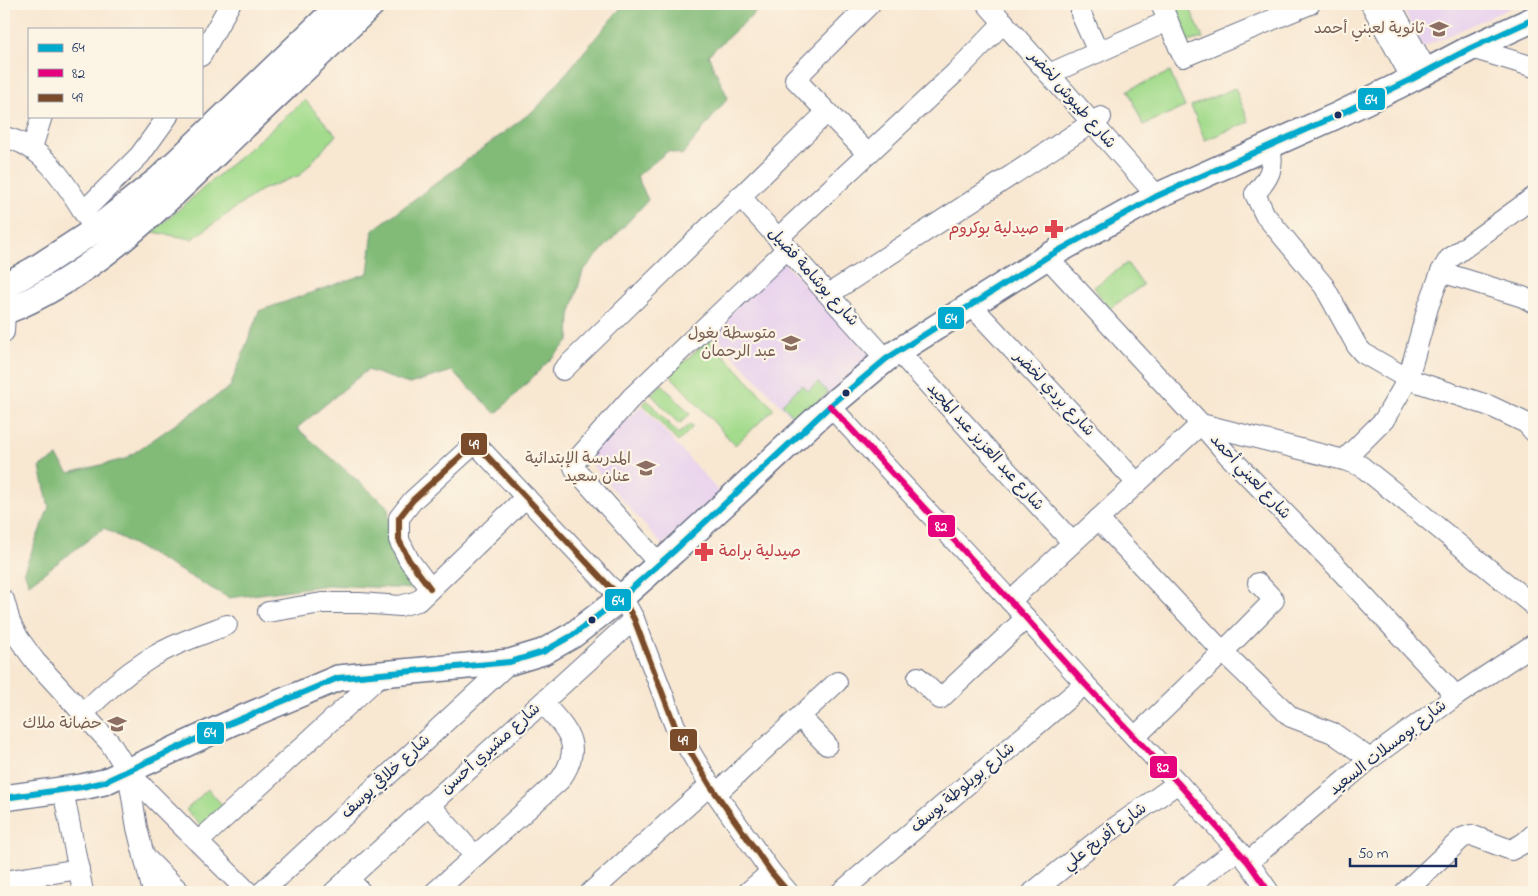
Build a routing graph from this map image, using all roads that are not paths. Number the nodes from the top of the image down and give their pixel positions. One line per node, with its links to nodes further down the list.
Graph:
1 (230, 4): 16 (street)
2 (341, 4): 32 (main road)
3 (372, 4): 40 (main road)
4 (870, 4): 21 (street)
5 (987, 4): 12 (street, شارع طيبوش لخضر)
6 (1083, 4): 15 (street)
7 (1310, 4): 10 (street)
8 (1371, 4): 20 (street)
9 (1390, 4): 20 (street)
10 (1164, 12): 15 (street)
11 (1534, 20): 13 (main road)
12 (1004, 22): 19 (street, شارع طيبوش لخضر); 28 (street)
13 (1504, 32): 14 (main road); 17 (street)
14 (1470, 48): 17 (street); 20 (main road)
15 (1098, 52): 19 (street)
16 (202, 54)
17 (1510, 60): 18 (street)
18 (1534, 67)
19 (1049, 74): 24 (street, شارع طيبوش لخضر)
20 (1420, 75): 26 (main road)
21 (827, 112): 28 (street); 29 (street)
22 (41, 118): 27 (street)
23 (167, 118): 32 (street)
24 (1096, 120): 30 (street, شارع طيبوش لخضر); 37 (street)
25 (4, 136): 27 (street)
26 (1270, 146): 30 (main road); 43 (street)
27 (32, 148): 32 (street)
28 (868, 154): 33 (street)
29 (740, 196): 33 (street, شارع بوشامة فضيل); 42 (street)
30 (1158, 196): 34 (main road)
31 (1534, 197): 35 (street)
32 (89, 221): 36 (main road)
33 (783, 243): 37 (street, شارع بوشامة فضيل); 52 (street)
34 (1046, 257): 39 (main road); 45 (street, شارع لعبني أحمد)
35 (1441, 272): 38 (street); 43 (street)
36 (4, 286)
37 (829, 294): 41 (street, شارع بوشامة فضيل)
38 (1534, 302)
39 (971, 305): 41 (main road); 48 (street, شارع بردي لخضر)
40 (4, 318)
41 (892, 355): 44 (main road); 51 (street, شارع عبد العزيز عبد المجيد)
42 (563, 370)
43 (1408, 379): 46 (street); 47 (street)
44 (830, 406): 52 (main road); 57 (street)
45 (1201, 424): 47 (street); 48 (street); 70 (street, شارع لعبني أحمد)
46 (1534, 432)
47 (1344, 460): 58 (street)
48 (1137, 483): 50 (street)
49 (526, 497): 54 (street); 54 (street); 55 (street)
50 (1098, 519): 51 (street); 64 (street)
51 (1072, 542): 57 (street)
52 (659, 564): 55 (main road)
53 (1258, 583): 64 (street)
54 (430, 588): 59 (street)
55 (622, 597): 61 (street); 65 (main road)
56 (4, 600): 72 (street)
57 (1010, 601): 60 (street)
58 (1534, 606)
59 (268, 612)
60 (1026, 618): 67 (street); 69 (street)
61 (634, 619): 71 (street, شارع مشيري أحسن); 79 (street)
62 (227, 625): 72 (street)
63 (1534, 644): 70 (street, شارع بومسلات السعيد)
64 (1223, 652): 74 (street); 76 (street)
65 (510, 662): 66 (main road); 98 (street, شارع خلافي يوسف)
66 (382, 674): 77 (main road); 86 (street)
67 (918, 677)
68 (837, 682): 73 (street)
69 (1085, 684): 74 (street); 104 (street, شارع بويلوطة يوسف)
70 (1456, 696): 76 (street, شارع بومسلات السعيد)
71 (543, 704): 82 (street, شارع مشيري أحسن); 88 (street)
72 (84, 713): 77 (street)
73 (800, 717): 75 (street); 79 (street)
74 (1135, 737): 78 (street)
75 (827, 746)
76 (1370, 759): 89 (street, شارع بومسلات السعيد)
77 (128, 772): 80 (main road); 83 (street); 84 (street)
78 (1178, 783): 89 (street); 105 (street, شارع أفريخ علي)
79 (713, 789): 91 (street); 101 (street)
80 (63, 790): 81 (main road); 90 (street)
81 (4, 798)
82 (429, 804): 88 (street); 93 (street, شارع مشيري أحسن)
83 (160, 806): 84 (street); 86 (street)
84 (137, 828): 87 (street)
85 (1534, 834): 108 (street)
86 (198, 842): 97 (street)
87 (144, 856): 95 (street); 96 (street)
88 (475, 856): 100 (street)
89 (1244, 857): 106 (street, شارع بومسلات السعيد); 107 (street)
90 (79, 869): 92 (street); 94 (street)
91 (771, 872): 102 (street); 103 (street)
92 (4, 881)
93 (354, 885): 99 (street, شارع مشيري أحسن)
94 (83, 892)
95 (153, 892)
96 (180, 892)
97 (248, 892)
98 (262, 892)
99 (334, 892)
100 (435, 892)
101 (591, 892)
102 (748, 892)
103 (788, 892)
104 (841, 892)
105 (1033, 892)
106 (1181, 892)
107 (1269, 892)
108 (1405, 892)

